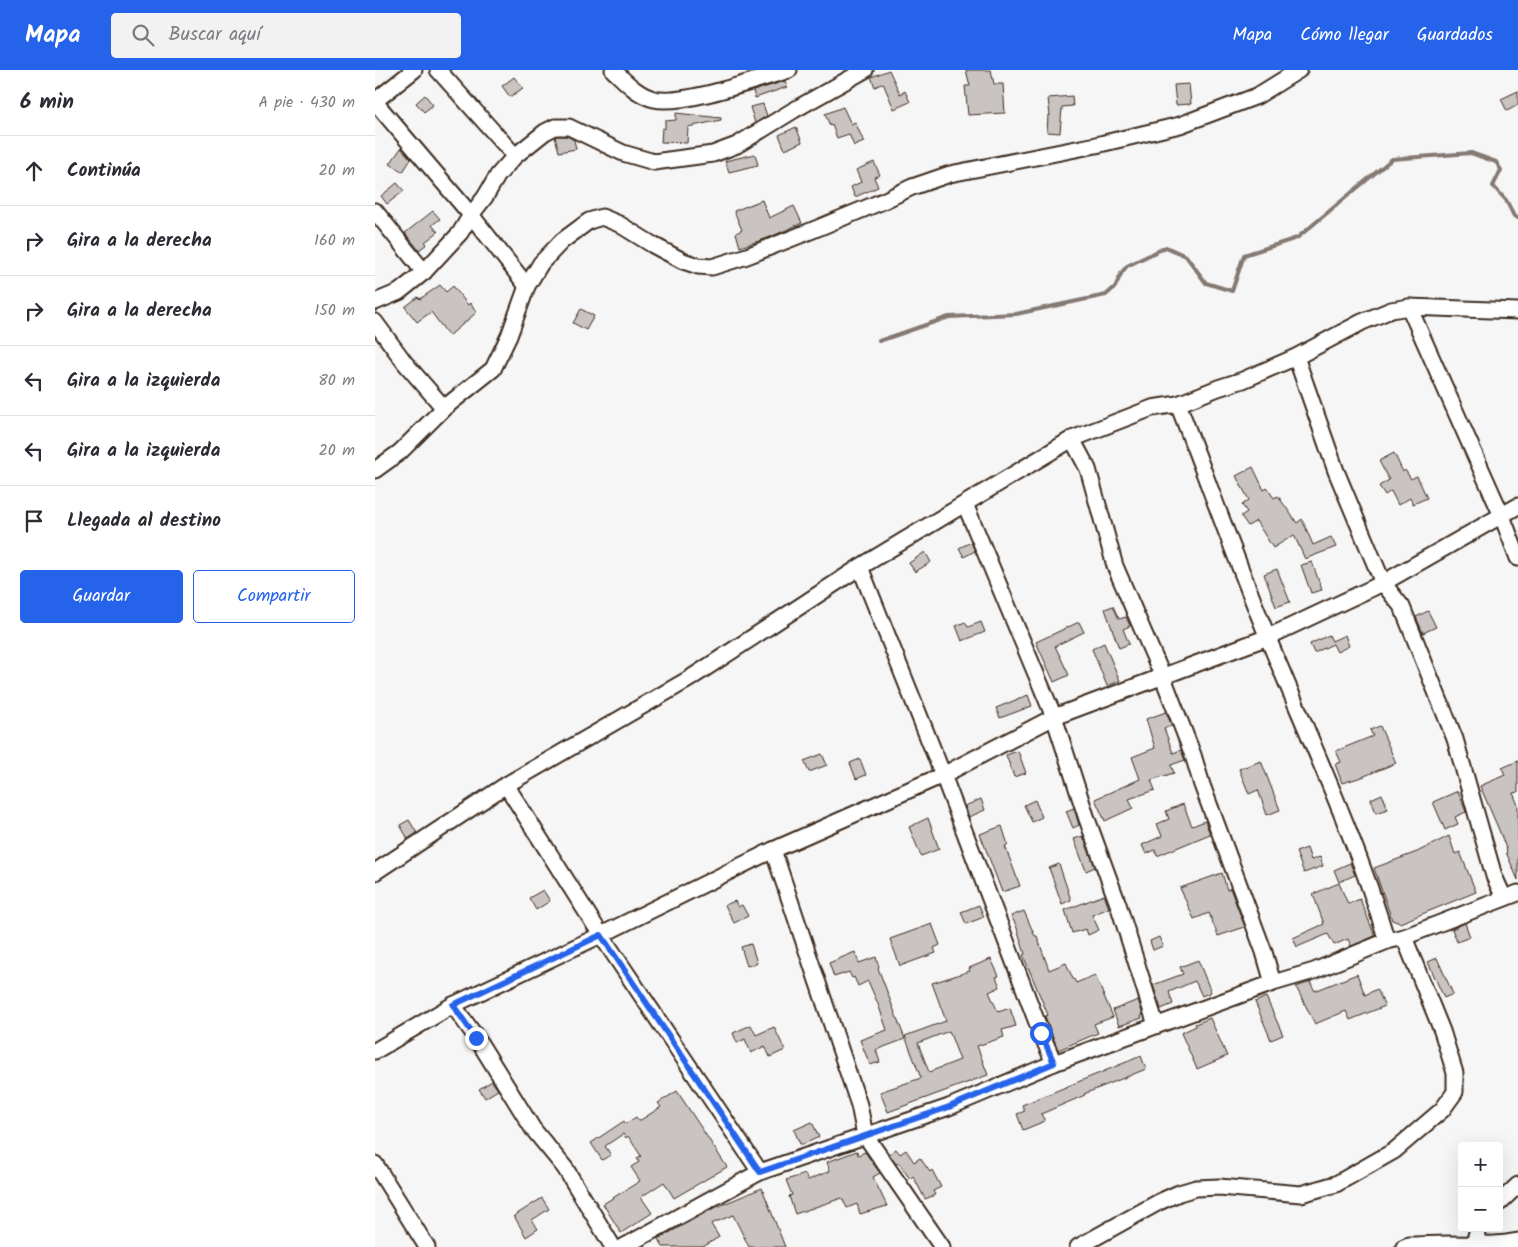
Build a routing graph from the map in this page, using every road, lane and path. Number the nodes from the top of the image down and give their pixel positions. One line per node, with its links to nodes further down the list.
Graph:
1 (414, 70): 7 (street)
2 (438, 70): 8 (street)
3 (613, 70): 4 (street)
4 (789, 70)
5 (865, 70): 8 (street)
6 (1299, 70): 12 (street)
7 (375, 102): 10 (street)
8 (515, 156): 10 (street)
9 (375, 211): 11 (street)
10 (471, 215): 11 (street); 12 (street)
11 (423, 272): 13 (street)
12 (527, 286): 19 (street)
13 (375, 302)
14 (1409, 307): 15 (street); 17 (street); 24 (street)
15 (1518, 310)
16 (375, 322): 19 (street)
17 (1296, 357): 18 (street); 27 (street)
18 (1179, 404): 20 (street); 28 (street)
19 (444, 408): 21 (street)
20 (1073, 439): 22 (street); 29 (street)
21 (375, 470)
22 (965, 504): 26 (street); 30 (street)
23 (1518, 506): 24 (street)
24 (1502, 516): 25 (street); 27 (street)
25 (1518, 558)
26 (860, 567): 31 (street); 32 (street)
27 (1383, 583): 28 (street); 35 (street)
28 (1267, 637): 29 (street); 38 (street)
29 (1162, 676): 30 (street); 39 (street)
30 (1054, 717): 31 (street); 41 (street)
31 (943, 775): 33 (street); 43 (street)
32 (506, 785): 34 (street); 36 (street)
33 (773, 850): 36 (street); 44 (street)
34 (375, 872)
35 (1511, 896): 37 (street)
36 (601, 935): 40 (street); 46 (street)
37 (1404, 937): 38 (street); 57 (street)
38 (1387, 941): 39 (street)
39 (1273, 983): 41 (street)
40 (453, 1005): 42 (street); 54 (street)
41 (1157, 1025): 43 (street)
42 (375, 1051)
43 (1054, 1063): 44 (street)
44 (865, 1135): 46 (street); 56 (street)
45 (375, 1164): 53 (street)
46 (760, 1172): 55 (street)
47 (1518, 1185): 48 (street)
48 (1503, 1200)
49 (1477, 1232): 52 (street)
50 (1518, 1241): 52 (street)
51 (1448, 1245): 52 (street); 58 (street)
52 (1481, 1245)
53 (427, 1247)
54 (613, 1247)
55 (623, 1247)
56 (942, 1247)
57 (1079, 1247)
58 (1404, 1247)

